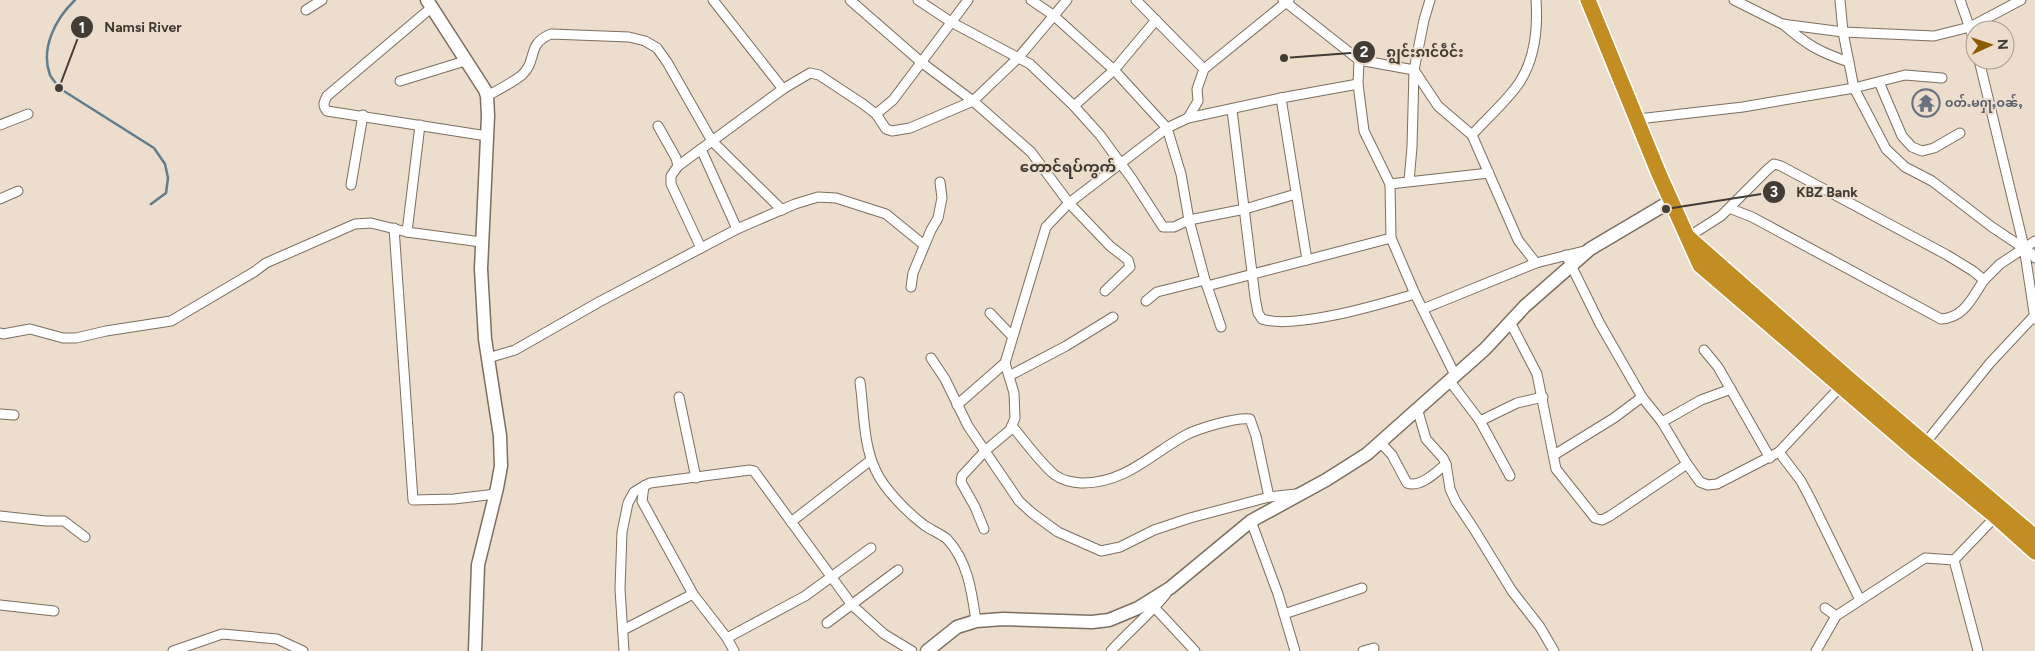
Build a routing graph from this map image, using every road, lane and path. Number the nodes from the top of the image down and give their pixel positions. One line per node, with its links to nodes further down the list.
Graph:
1 (322, 0): 18 (street)
2 (713, 0): 41 (street)
3 (850, 0): 30 (street)
4 (918, 0): 23 (street)
5 (968, 0): 23 (street)
6 (1031, 0): 19 (street)
7 (1066, 0): 19 (street)
8 (1136, 0): 20 (street)
9 (1430, 0): 34 (street)
10 (1536, 0): 57 (street)
11 (1588, 0): 51 (highway)
12 (1734, 0): 24 (street)
13 (1840, 0): 26 (street)
14 (1960, 0): 21 (street)
15 (2020, 0): 22 (street)
16 (1286, 1): 28 (street); 32 (street)
17 (429, 4): 29 (street); 49 (street)
18 (306, 10)
19 (1053, 15): 27 (street); 33 (street)
20 (1156, 20): 32 (street); 33 (street)
21 (1967, 20)
22 (1983, 20)
23 (951, 22): 27 (street); 30 (street)
24 (1782, 24): 26 (street); 31 (street)
25 (1965, 28): 26 (street)
26 (1843, 32): 31 (street)
27 (1018, 58): 44 (street); 45 (street)
28 (1359, 60): 34 (street); 39 (street)
29 (465, 61): 37 (street); 42 (street)
30 (921, 62): 44 (street); 48 (street)
31 (1849, 62): 40 (street)
32 (1204, 69): 50 (street)
33 (1114, 70): 45 (street); 55 (street)
34 (1414, 70): 57 (street); 64 (street)
35 (1981, 70): 85 (street)
36 (1942, 78): 38 (street)
37 (400, 81)
38 (1879, 82): 40 (street); 56 (street)
39 (1358, 84): 43 (street); 66 (street)
40 (1854, 88): 51 (street); 85 (street)
41 (783, 89): 48 (street); 59 (street)
42 (487, 96): 58 (street); 59 (street)
43 (1281, 98): 46 (street); 69 (street)
44 (973, 101): 48 (street); 72 (street)
45 (1074, 106): 61 (street)
46 (1232, 110): 50 (street); 74 (street)
47 (28, 114): 53 (street)
48 (876, 114)
49 (363, 115): 52 (street); 67 (street)
50 (1188, 118): 55 (street)
51 (1638, 119): 71 (highway)
52 (420, 124): 58 (street); 79 (street)
53 (0, 126)
54 (658, 126): 62 (street)
55 (1167, 128): 61 (street); 76 (street)
56 (1960, 133)
57 (1472, 135): 63 (street)
58 (487, 136): 83 (street)
59 (712, 141): 60 (street); 75 (street)
60 (701, 149): 62 (street); 78 (street)
61 (1120, 164): 72 (street); 76 (street)
62 (678, 166): 86 (street)
63 (1489, 173): 64 (street); 90 (street)
64 (1409, 181): 66 (street)
65 (940, 182): 84 (street)
66 (1390, 184): 81 (street)
67 (352, 185)
68 (18, 191): 70 (street)
69 (1296, 194): 74 (street); 88 (street)
70 (0, 198)
71 (1672, 201): 80 (highway); 89 (street)
72 (1069, 203): 95 (street); 105 (street)
73 (1729, 208): 80 (street); 92 (street); 92 (street)
74 (1245, 209): 76 (street); 91 (street)
75 (782, 210): 78 (street); 84 (street)
76 (1189, 220): 93 (street)
77 (394, 228): 79 (street); 104 (street); 138 (street)
78 (737, 229): 86 (street)
79 (408, 232): 83 (street)
80 (1688, 237): 113 (highway)
81 (1391, 238): 88 (street); 96 (street)
82 (2035, 241): 85 (street)
83 (482, 242): 107 (street)
84 (924, 245): 94 (street)
85 (2024, 247): 87 (street); 92 (street); 101 (street)
86 (701, 248): 107 (street)
87 (2035, 258)
88 (1308, 260): 91 (street)
89 (1569, 261): 90 (street); 102 (street); 117 (street)
90 (1536, 263): 98 (street)
91 (1253, 274): 93 (street); 96 (street)
92 (1984, 280)
93 (1206, 283): 97 (street); 103 (street)
94 (911, 287)
95 (1105, 291)
96 (1415, 294): 98 (street)
97 (1146, 301)
98 (1423, 309): 111 (street)
99 (990, 313): 105 (street)
100 (1113, 317): 110 (street)
101 (2035, 317): 126 (street)
102 (1510, 324): 111 (street); 116 (street)
103 (1221, 327)
104 (0, 333)
105 (1012, 336): 109 (street)
106 (1704, 350): 114 (street)
107 (488, 358): 138 (street)
108 (931, 358): 118 (street)
109 (1005, 363): 110 (street); 118 (street)
110 (1009, 376): 124 (street)
111 (1452, 377): 119 (street); 122 (street)
112 (860, 382): 131 (street)
113 (1844, 382): 126 (highway); 128 (street)
114 (1731, 389): 123 (street); 130 (street)
115 (679, 397): 135 (street)
116 (1543, 397): 122 (street); 129 (street)
117 (1642, 397): 123 (street); 129 (street)
118 (957, 405): 127 (street)
119 (1417, 408): 125 (street); 132 (street)
120 (0, 414): 121 (street)
121 (14, 415)
122 (1480, 421): 134 (street)
123 (1662, 422): 133 (street)
124 (1012, 426): 127 (street); 139 (street)
125 (1380, 442): 132 (street); 137 (street)
126 (1921, 448): 140 (highway)
127 (986, 450): 139 (street); 144 (street)
128 (1779, 452): 130 (street); 155 (street)
129 (1554, 455): 133 (street)
130 (1770, 458): 133 (street)
131 (871, 460): 143 (street); 163 (street)
132 (1446, 464): 179 (street)
133 (1686, 464)
134 (1510, 476)
135 (696, 478): 136 (street); 143 (street)
136 (644, 486): 154 (street); 165 (street)
137 (1303, 493): 139 (street); 142 (street)
138 (496, 494): 171 (street)
139 (1269, 497)
140 (2000, 512): 146 (highway); 148 (highway); 149 (street)
141 (0, 516): 145 (street)
142 (1251, 521): 152 (street); 161 (street)
143 (791, 522): 151 (street)
144 (984, 529)
145 (85, 536)
146 (2035, 537)
147 (871, 548): 151 (street)
148 (2035, 552)
149 (1954, 560): 155 (street); 181 (street)
150 (898, 570): 157 (street)
151 (831, 577): 157 (street); 166 (street)
152 (1170, 588): 158 (street); 163 (street)
153 (1362, 588): 161 (street)
154 (692, 594): 165 (street); 166 (street)
155 (1860, 600): 162 (street)
156 (0, 605): 160 (street)
157 (852, 605): 164 (street); 173 (street)
158 (1155, 608): 175 (street); 176 (street)
159 (1825, 608): 162 (street)
160 (54, 611)
161 (1284, 614): 177 (street)
162 (1836, 616): 180 (street)
163 (976, 621): 174 (street)
164 (827, 622)
165 (623, 630): 172 (street)
166 (727, 638): 168 (street)
167 (1374, 648): 178 (street)
168 (731, 650)
169 (173, 651): 170 (street)
170 (303, 651)
171 (475, 651)
172 (624, 651)
173 (912, 651)
174 (927, 651)
175 (1111, 651)
176 (1195, 651)
177 (1294, 651)
178 (1363, 651)
179 (1554, 651)
180 (1816, 651)
181 (1978, 651)

